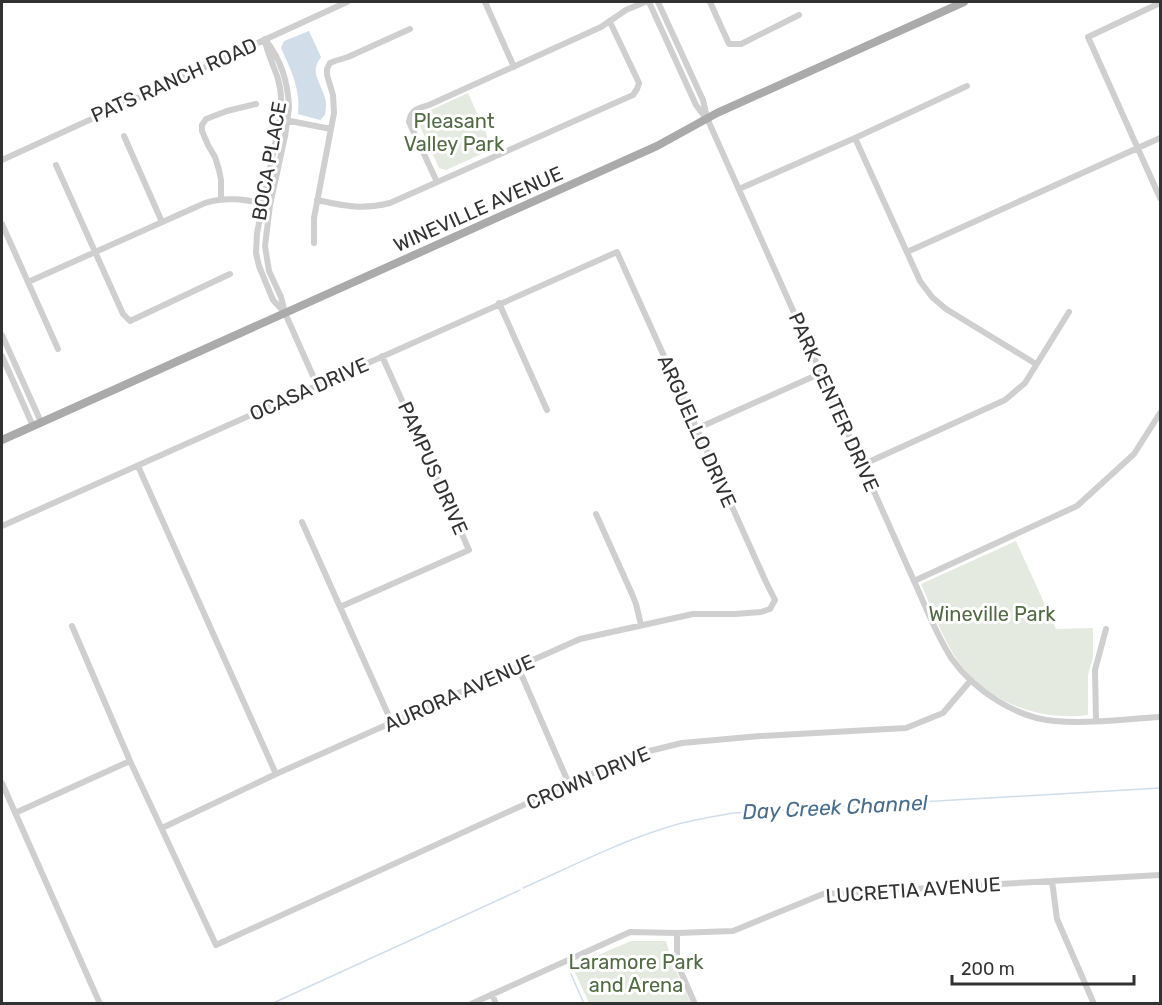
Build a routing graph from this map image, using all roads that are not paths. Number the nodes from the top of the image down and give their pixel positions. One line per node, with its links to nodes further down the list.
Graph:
1 (347, 2): 12 (street, PATS RANCH ROAD)
2 (485, 2): 13 (street)
3 (645, 2): 10 (street)
4 (650, 2): 16 (street, PARK CENTER DRIVE)
5 (658, 2): 16 (street, PARK CENTER DRIVE)
6 (710, 2): 9 (street)
7 (964, 2): 16 (main road, WINEVILLE AVENUE)
8 (1161, 3): 22 (street)
9 (799, 15)
10 (610, 22): 13 (street); 25 (street)
11 (410, 29): 18 (street)
12 (265, 39): 17 (street, BOCA PLACE); 23 (street, PATS RANCH ROAD)
13 (514, 67): 25 (street)
14 (967, 86): 20 (street)
15 (256, 104): 28 (street)
16 (707, 118): 26 (street, PARK CENTER DRIVE); 41 (main road, WINEVILLE AVENUE)
17 (284, 120): 18 (street); 30 (street, BOCA PLACE)
18 (331, 129): 29 (street)
19 (124, 136): 31 (street)
20 (855, 138): 26 (street); 36 (street)
21 (1161, 138): 22 (street)
22 (1138, 148): 27 (street); 36 (street)
23 (2, 160)
24 (56, 165): 34 (street)
25 (437, 182): 29 (street)
26 (739, 189): 47 (street, PARK CENTER DRIVE)
27 (1161, 198)
28 (221, 199): 30 (street); 31 (street)
29 (317, 200): 33 (street)
30 (267, 204): 41 (street, BOCA PLACE)
31 (162, 222): 34 (street)
32 (2, 224): 38 (street)
33 (314, 243)
34 (95, 252): 37 (street); 38 (street)
35 (617, 252): 39 (street, OCASA DRIVE); 52 (street, ARGUELLO DRIVE)
36 (907, 252): 46 (street)
37 (230, 274)
38 (28, 282): 43 (street)
39 (499, 303): 45 (street, OCASA DRIVE); 49 (street)
40 (1069, 312): 46 (street)
41 (285, 313): 48 (street, BOCA PLACE); 51 (main road, WINEVILLE AVENUE)
42 (2, 335): 51 (street)
43 (58, 349)
44 (2, 356): 51 (street)
45 (382, 356): 48 (street, OCASA DRIVE); 60 (street, PAMPUS DRIVE)
46 (1036, 364): 54 (street)
47 (821, 373): 52 (street); 54 (street, PARK CENTER DRIVE)
48 (317, 385): 55 (street, OCASA DRIVE)
49 (547, 410)
50 (1161, 413): 59 (street)
51 (37, 424): 53 (main road, WINEVILLE AVENUE)
52 (696, 429): 61 (street, ARGUELLO DRIVE)
53 (2, 440)
54 (862, 465): 59 (street, PARK CENTER DRIVE)
55 (138, 466): 58 (street, OCASA DRIVE); 71 (street)
56 (596, 514): 62 (street)
57 (302, 522): 60 (street)
58 (2, 526)
59 (914, 581): 66 (street, PARK CENTER DRIVE)
60 (340, 607): 69 (street)
61 (770, 609): 62 (street, AURORA AVENUE)
62 (641, 625): 65 (street, AURORA AVENUE)
63 (72, 626): 70 (street)
64 (1106, 629): 68 (street)
65 (518, 667): 69 (street, AURORA AVENUE); 73 (street)
66 (971, 680): 68 (street, PARK CENTER DRIVE); 73 (street, CROWN DRIVE)
67 (1161, 717): 68 (street, PARK CENTER DRIVE)
68 (1096, 721)
69 (392, 723): 71 (street, AURORA AVENUE)
70 (130, 761): 74 (street); 75 (street)
71 (276, 774): 75 (street, AURORA AVENUE)
72 (2, 783): 74 (street)
73 (569, 784): 75 (street, CROWN DRIVE)
74 (15, 813): 80 (street)
75 (162, 828)
76 (1161, 875): 77 (street, LUCRETIA AVENUE)
77 (1052, 881): 78 (street, LUCRETIA AVENUE); 84 (street)
78 (677, 933): 79 (street, LUCRETIA AVENUE); 83 (street)
79 (492, 994): 81 (street, LUCRETIA AVENUE); 82 (street)
80 (100, 1004)
81 (471, 1004)
82 (496, 1004)
83 (695, 1004)
84 (1094, 1004)

